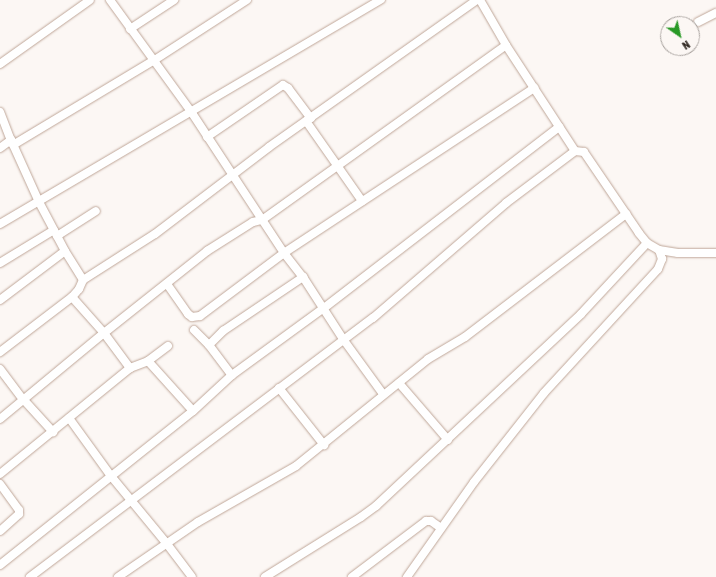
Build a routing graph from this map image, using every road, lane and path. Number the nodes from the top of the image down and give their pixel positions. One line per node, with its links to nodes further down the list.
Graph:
1 (90, 0): 13 (street)
2 (110, 0): 10 (street)
3 (174, 0): 10 (street)
4 (247, 0): 12 (street)
5 (381, 0): 16 (street)
6 (477, 0): 17 (street)
7 (480, 0): 11 (street)
8 (714, 15): 9 (street)
9 (700, 21)
10 (130, 29): 12 (street)
11 (506, 45): 14 (street); 23 (street)
12 (153, 61): 16 (street); 20 (street)
13 (0, 64)
14 (534, 88): 18 (street); 25 (street)
15 (0, 112): 20 (street)
16 (192, 113): 19 (street); 26 (street)
17 (309, 119): 19 (street); 23 (street); 24 (street)
18 (559, 127): 22 (street); 43 (street)
19 (208, 137): 24 (street)
20 (12, 143): 21 (street); 26 (street)
21 (0, 148)
22 (575, 151): 28 (street); 46 (street)
23 (337, 165): 25 (street); 29 (street)
24 (233, 176): 29 (street); 39 (street)
25 (362, 201): 35 (street)
26 (39, 202): 30 (street); 31 (street)
27 (96, 211): 31 (street)
28 (626, 214): 32 (street); 54 (street)
29 (262, 220): 35 (street); 40 (street)
30 (0, 224)
31 (55, 233): 34 (street); 37 (street)
32 (648, 243): 33 (street); 62 (street)
33 (659, 250): 36 (street); 68 (street)
34 (65, 251): 39 (street); 42 (street)
35 (284, 253): 38 (street); 40 (street)
36 (716, 253)
37 (0, 263)
38 (303, 277): 43 (street); 47 (street)
39 (83, 280): 41 (street)
40 (167, 284): 45 (street)
41 (72, 297): 45 (street); 49 (street)
42 (0, 300)
43 (324, 308): 46 (street); 53 (street)
44 (194, 330): 47 (street)
45 (104, 333): 51 (street); 57 (street)
46 (343, 339): 55 (street); 56 (street)
47 (209, 345): 53 (street)
48 (168, 346): 50 (street)
49 (0, 352)
50 (148, 361): 51 (street); 58 (street)
51 (130, 368): 59 (street)
52 (0, 369): 57 (street)
53 (232, 375): 58 (street)
54 (399, 383): 56 (street); 62 (street)
55 (279, 388): 63 (street); 67 (street)
56 (383, 394): 63 (street)
57 (23, 399): 60 (street); 61 (street)
58 (193, 411): 65 (street)
59 (70, 418): 61 (street); 65 (street)
60 (0, 419)
61 (53, 432): 64 (street)
62 (448, 440): 75 (street)
63 (324, 445): 70 (street)
64 (0, 474)
65 (111, 476): 67 (street); 71 (street)
66 (0, 484): 69 (street)
67 (131, 499): 70 (street); 72 (street)
68 (441, 528): 76 (street); 77 (street)
69 (0, 531)
70 (167, 544): 73 (street); 74 (street)
71 (0, 565)
72 (30, 577)
73 (118, 577)
74 (192, 577)
75 (265, 577)
76 (352, 577)
77 (408, 577)

